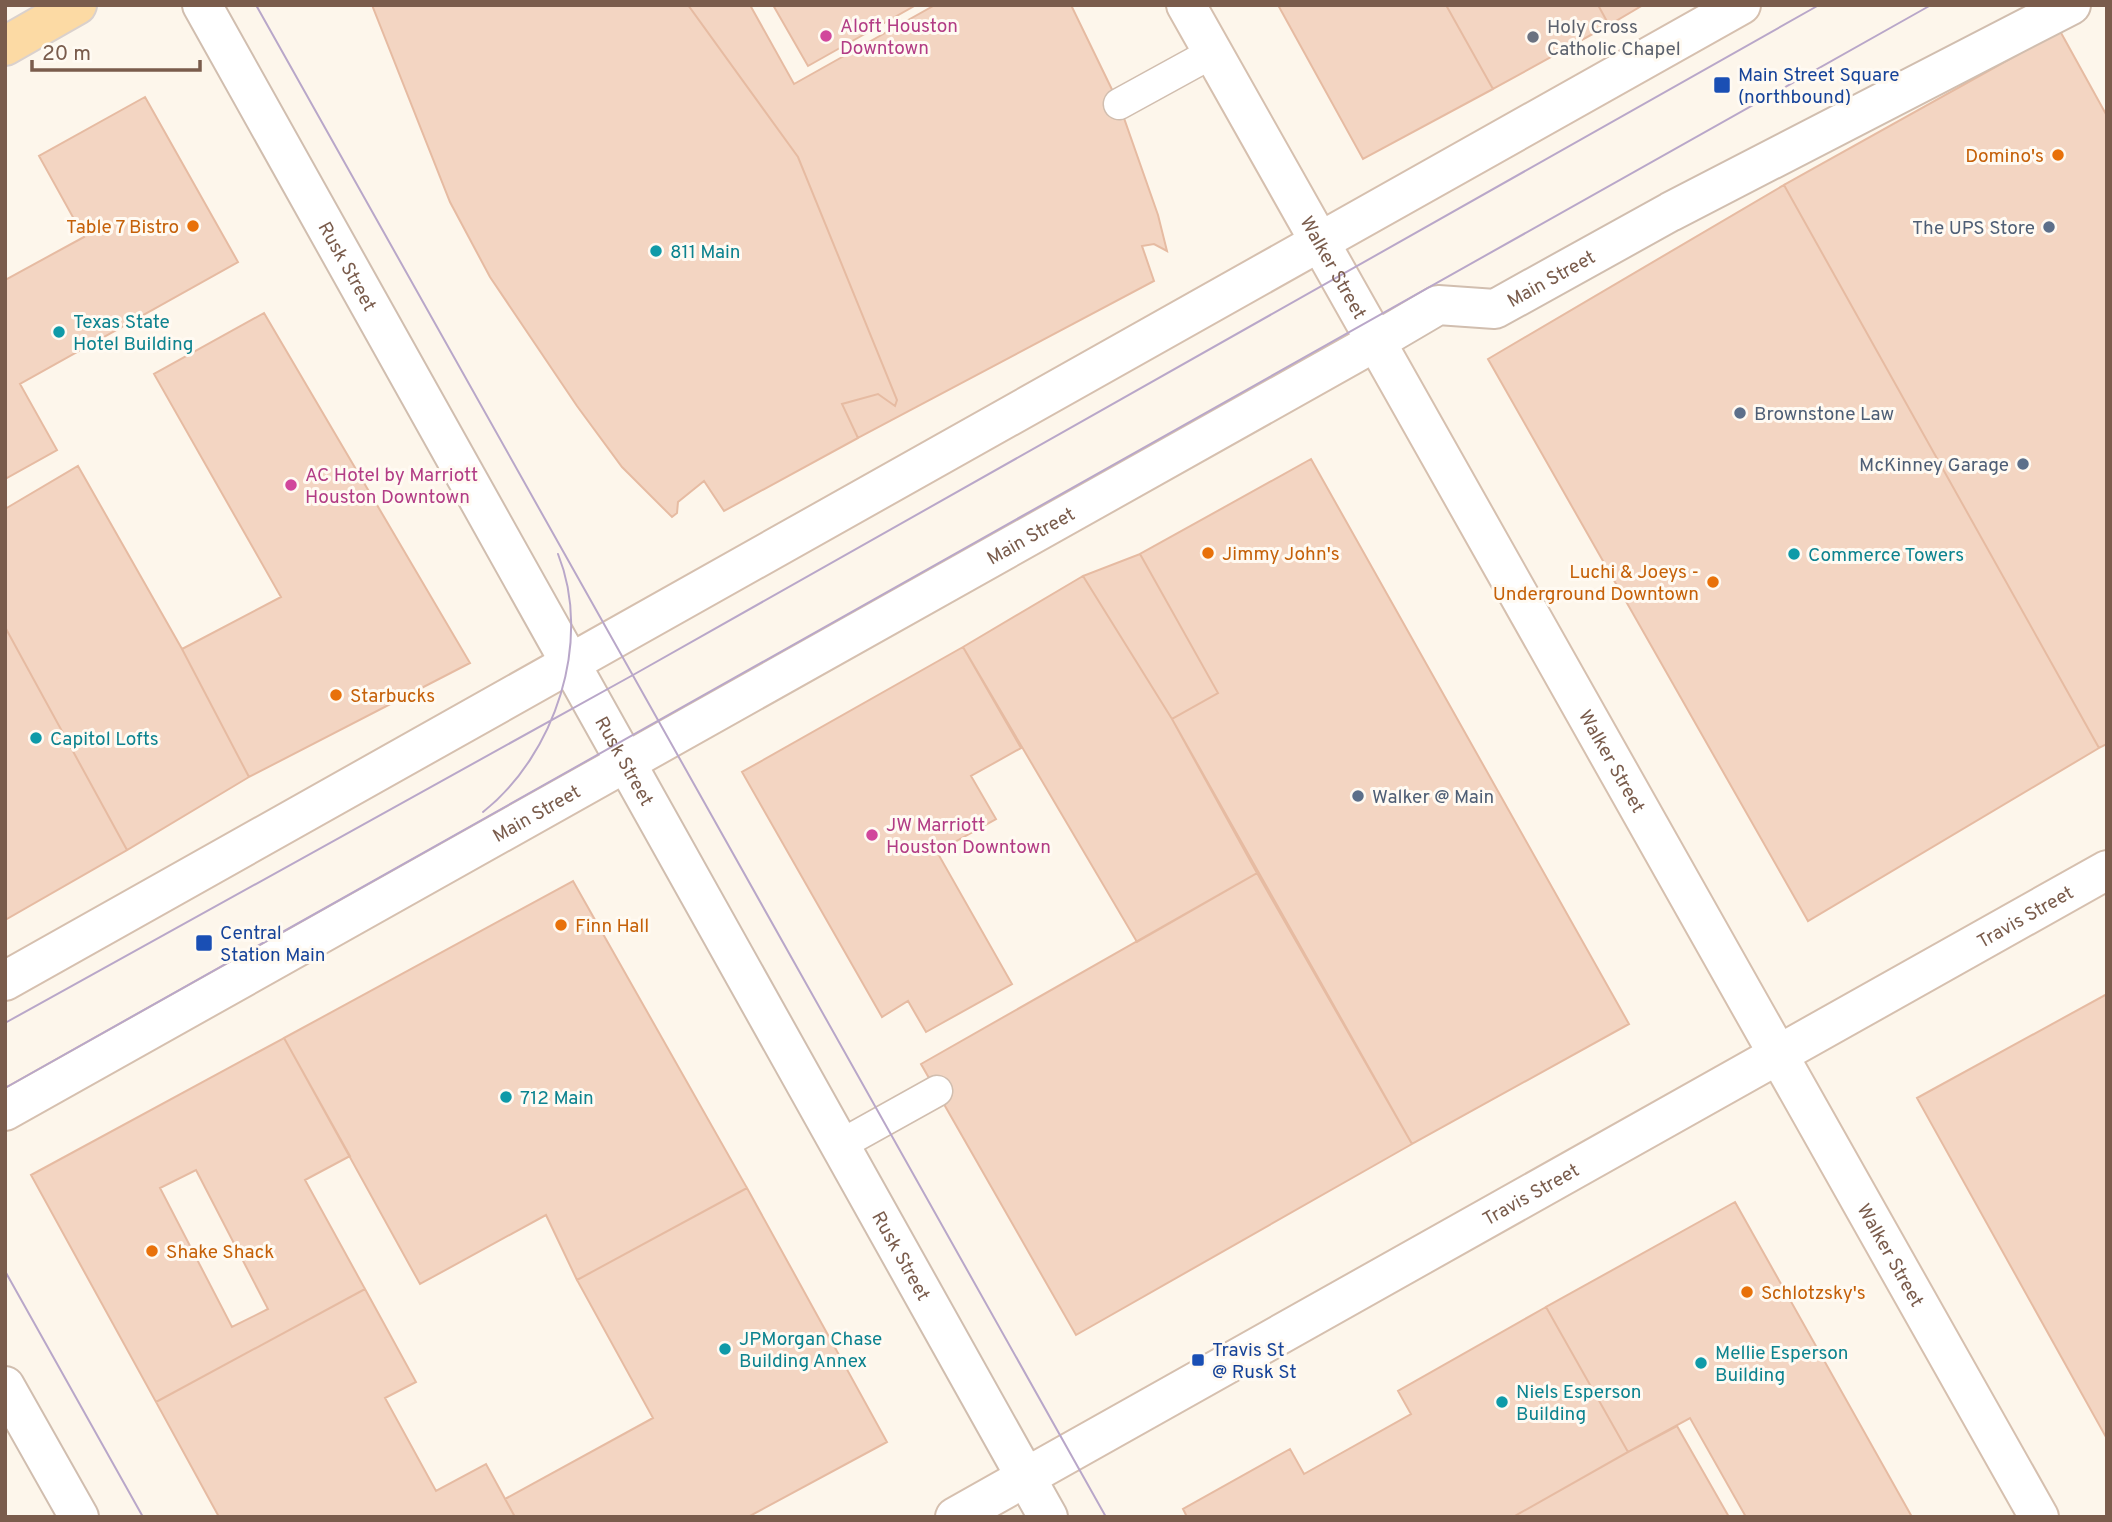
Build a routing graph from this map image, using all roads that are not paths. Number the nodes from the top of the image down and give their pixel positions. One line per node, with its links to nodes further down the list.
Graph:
1 (77, 5): 6 (main road)
2 (202, 5): 11 (main road, Rusk Street)
3 (1186, 5): 7 (main road, Walker Street)
4 (1741, 5): 9 (main road)
5 (2071, 5): 10 (main road, Main Street)
6 (5, 46)
7 (1212, 53): 8 (lane); 9 (main road, Walker Street)
8 (1119, 104)
9 (1320, 243): 10 (main road, Walker Street); 11 (main road)
10 (1375, 342): 12 (main road, Main Street); 15 (main road, Walker Street)
11 (570, 663): 12 (main road, Rusk Street); 14 (main road)
12 (625, 762): 17 (main road, Main Street); 18 (main road, Rusk Street)
13 (2107, 870): 15 (main road, Travis Street)
14 (5, 981)
15 (1776, 1054): 20 (main road, Travis Street); 24 (main road, Walker Street)
16 (937, 1091): 18 (lane)
17 (5, 1111)
18 (840, 1145): 20 (main road, Rusk Street)
19 (5, 1385): 21 (main road)
20 (1026, 1476): 22 (main road, Travis Street); 23 (main road, Rusk Street)
21 (79, 1517)
22 (954, 1517)
23 (1048, 1517)
24 (2039, 1517)

